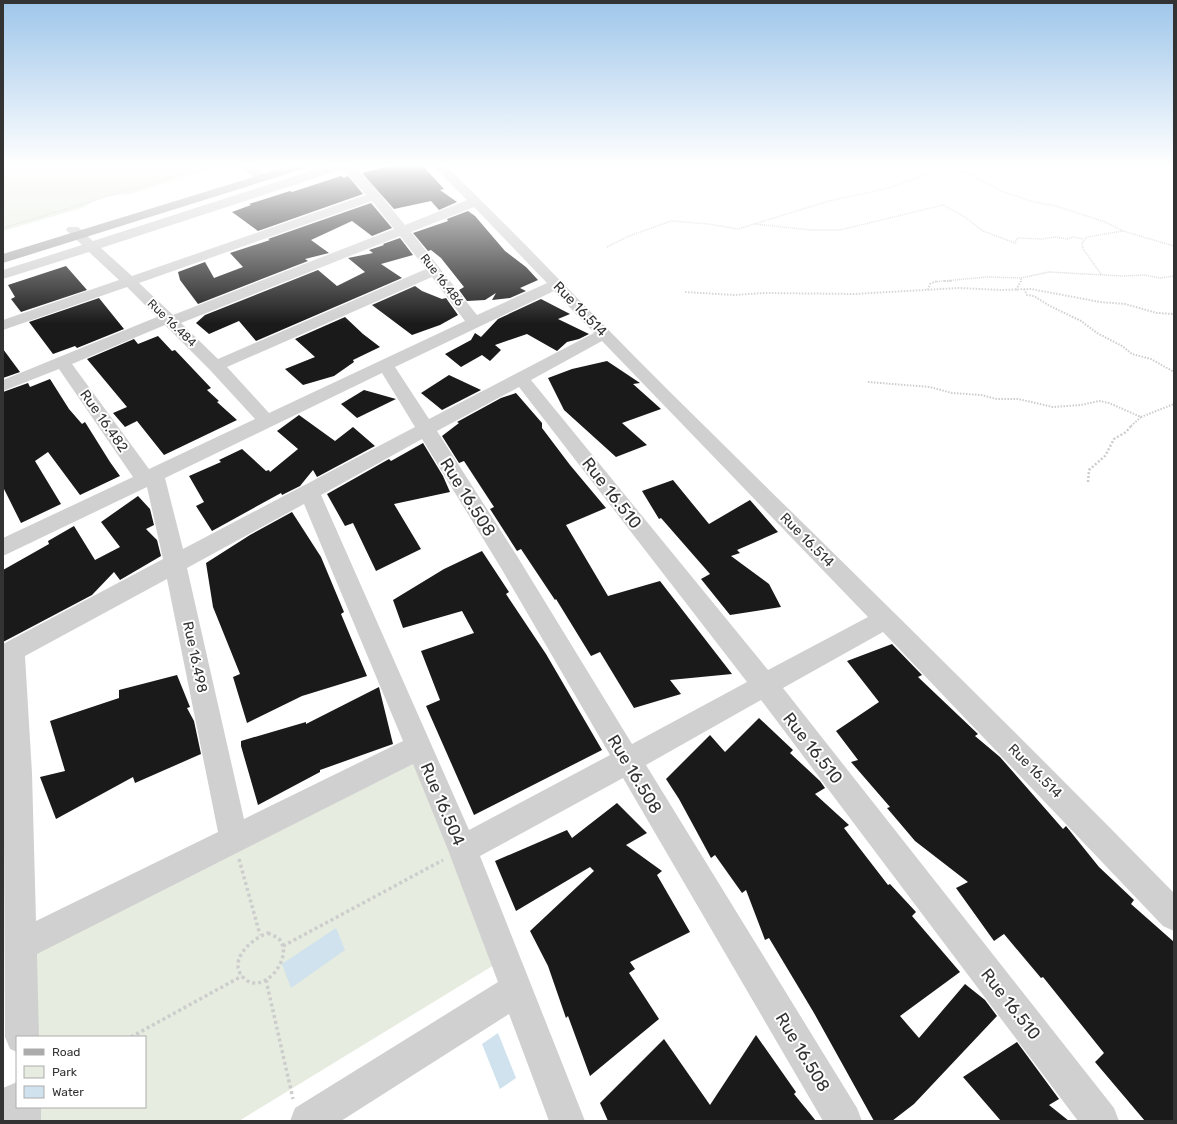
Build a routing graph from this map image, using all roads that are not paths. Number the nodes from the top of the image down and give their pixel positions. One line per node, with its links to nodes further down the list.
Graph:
1 (119, 218): 9 (main road)
2 (122, 218): 9 (main road)
3 (178, 218): 10 (street)
4 (310, 218): 15 (street)
5 (394, 218): 8 (street, Rue 16.486)
6 (431, 218): 8 (street)
7 (490, 218): 16 (street, Rue 16.514)
8 (403, 229): 13 (street, Rue 16.486); 17 (street)
9 (76, 232): 10 (street, Rue 16.484); 11 (main road); 12 (main road)
10 (91, 247): 14 (street); 15 (street, Rue 16.484)
11 (3, 252)
12 (3, 259)
13 (434, 271): 18 (street, Rue 16.486); 23 (street)
14 (3, 275)
15 (129, 281): 17 (street, Rue 16.484); 19 (street)
16 (556, 284): 18 (street); 20 (street, Rue 16.514)
17 (169, 321): 21 (street); 23 (street, Rue 16.484)
18 (474, 322): 22 (street)
19 (3, 325)
20 (603, 334): 24 (street); 32 (street, Rue 16.514)
21 (62, 362): 25 (street); 28 (street, Rue 16.482)
22 (385, 364): 26 (street); 27 (street, Rue 16.508)
23 (216, 366): 26 (street, Rue 16.484)
24 (521, 378): 27 (street); 34 (street, Rue 16.510)
25 (3, 386)
26 (267, 421): 28 (street)
27 (426, 428): 29 (street); 36 (street, Rue 16.508)
28 (150, 478): 30 (street); 31 (street, Rue 16.498)
29 (310, 491): 31 (street); 35 (street, Rue 16.504)
30 (3, 548)
31 (175, 564): 33 (street); 37 (street, Rue 16.498)
32 (885, 619): 34 (street); 39 (street, Rue 16.514)
33 (8, 653): 40 (street)
34 (765, 685): 36 (street); 50 (street, Rue 16.510)
35 (419, 747): 37 (street); 38 (street, Rue 16.504)
36 (627, 761): 38 (street); 49 (street, Rue 16.508)
37 (234, 840): 40 (street)
38 (463, 849): 41 (street, Rue 16.504)
39 (1174, 915)
40 (21, 945): 42 (street)
41 (516, 990): 46 (street); 48 (street, Rue 16.504)
42 (22, 1036)
43 (16, 1101): 44 (street)
44 (3, 1108)
45 (23, 1108): 47 (street)
46 (302, 1114)
47 (23, 1121)
48 (568, 1121)
49 (844, 1121)
50 (1100, 1121)

